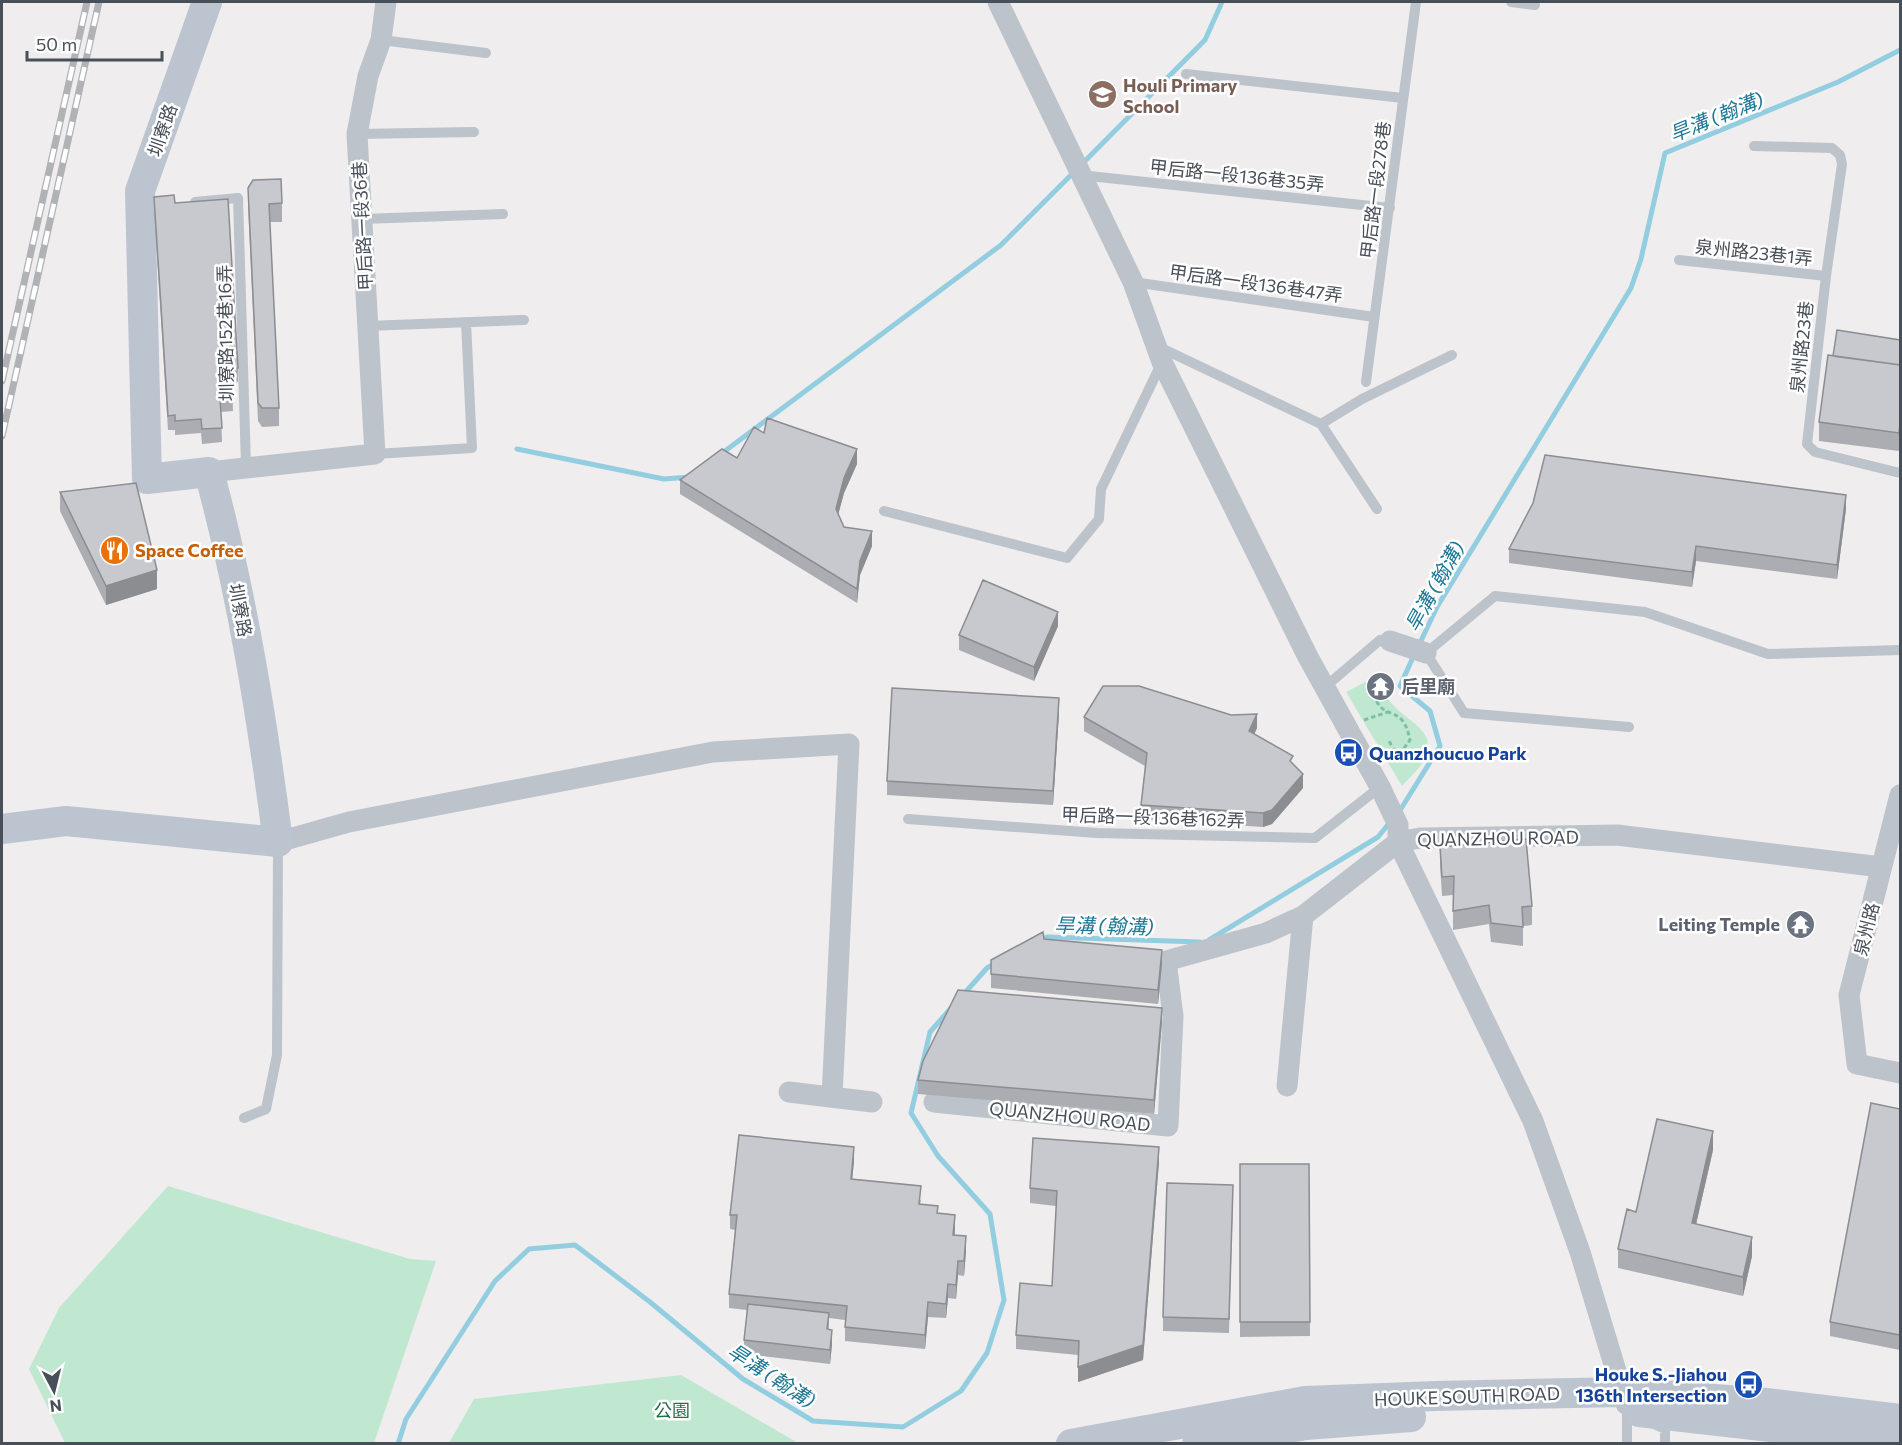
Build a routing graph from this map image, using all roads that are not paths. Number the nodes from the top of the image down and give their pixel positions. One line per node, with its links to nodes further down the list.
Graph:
1 (207, 2): 32 (street, 圳寮路)
2 (387, 2): 7 (street, 甲后路一段36巷)
3 (998, 2): 14 (street)
4 (1416, 2): 10 (lane, 甲后路一段278巷)
5 (1511, 2): 6 (lane)
6 (1535, 5)
7 (381, 40): 8 (lane); 12 (street, 甲后路一段36巷)
8 (486, 53)
9 (1186, 74): 10 (lane)
10 (1402, 98): 16 (lane, 甲后路一段278巷)
11 (474, 132): 12 (lane)
12 (357, 134): 18 (street, 甲后路一段36巷)
13 (1754, 146): 20 (lane, 泉州路23巷)
14 (1078, 170): 16 (lane, 甲后路一段136巷35弄); 21 (street)
15 (184, 202): 31 (lane, 圳寮路152巷16弄)
16 (1390, 208): 22 (lane, 甲后路一段278巷)
17 (503, 214): 18 (lane)
18 (362, 219): 25 (street, 甲后路一段36巷)
19 (1679, 260): 20 (lane, 泉州路23巷1弄)
20 (1826, 276): 33 (lane, 泉州路23巷)
21 (1132, 282): 22 (lane, 甲后路一段136巷47弄); 26 (street)
22 (1374, 316): 28 (lane, 甲后路一段278巷)
23 (525, 320): 24 (lane)
24 (466, 322): 25 (lane); 30 (lane)
25 (368, 326): 30 (street, 甲后路一段36巷)
26 (1160, 354): 29 (lane); 35 (lane); 39 (street)
27 (1452, 355): 29 (lane)
28 (1366, 382)
29 (1321, 424): 34 (lane)
30 (375, 454): 31 (street)
31 (246, 466): 32 (street)
32 (209, 472): 46 (street, 圳寮路)
33 (1900, 473)
34 (1377, 509)
35 (884, 511)
36 (1390, 641): 38 (street); 39 (lane)
37 (1900, 650): 38 (lane)
38 (1426, 653): 40 (lane)
39 (1325, 687): 41 (street)
40 (1629, 727)
41 (1380, 787): 43 (lane, 甲后路一段136巷162弄); 44 (street)
42 (1900, 795): 47 (street, 泉州路)
43 (908, 819)
44 (1395, 825): 47 (street, QUANZHOU ROAD); 48 (street, QUANZHOU ROAD); 58 (street)
45 (2, 829): 46 (street)
46 (278, 842): 54 (street); 57 (lane)
47 (1881, 867): 51 (street, 泉州路)
48 (1303, 916): 50 (street, QUANZHOU ROAD); 52 (street)
49 (1150, 1014): 50 (street)
50 (1173, 1016): 56 (street, QUANZHOU ROAD)
51 (1900, 1073)
52 (1287, 1086)
53 (789, 1092): 54 (street)
54 (832, 1097): 55 (street)
55 (872, 1101)
56 (934, 1102)
57 (244, 1118)
58 (1625, 1401): 59 (street, HOUKE SOUTH ROAD); 60 (street, HOUKE SOUTH ROAD); 61 (street, HOUKE SOUTH ROAD); 64 (lane); 65 (lane)
59 (1900, 1419)
60 (1306, 1423): 62 (street, HOUKE SOUTH ROAD); 63 (street, HOUKE SOUTH ROAD)
61 (1900, 1442)
62 (1071, 1443)
63 (1197, 1443)
64 (1627, 1443)
65 (1665, 1443)

